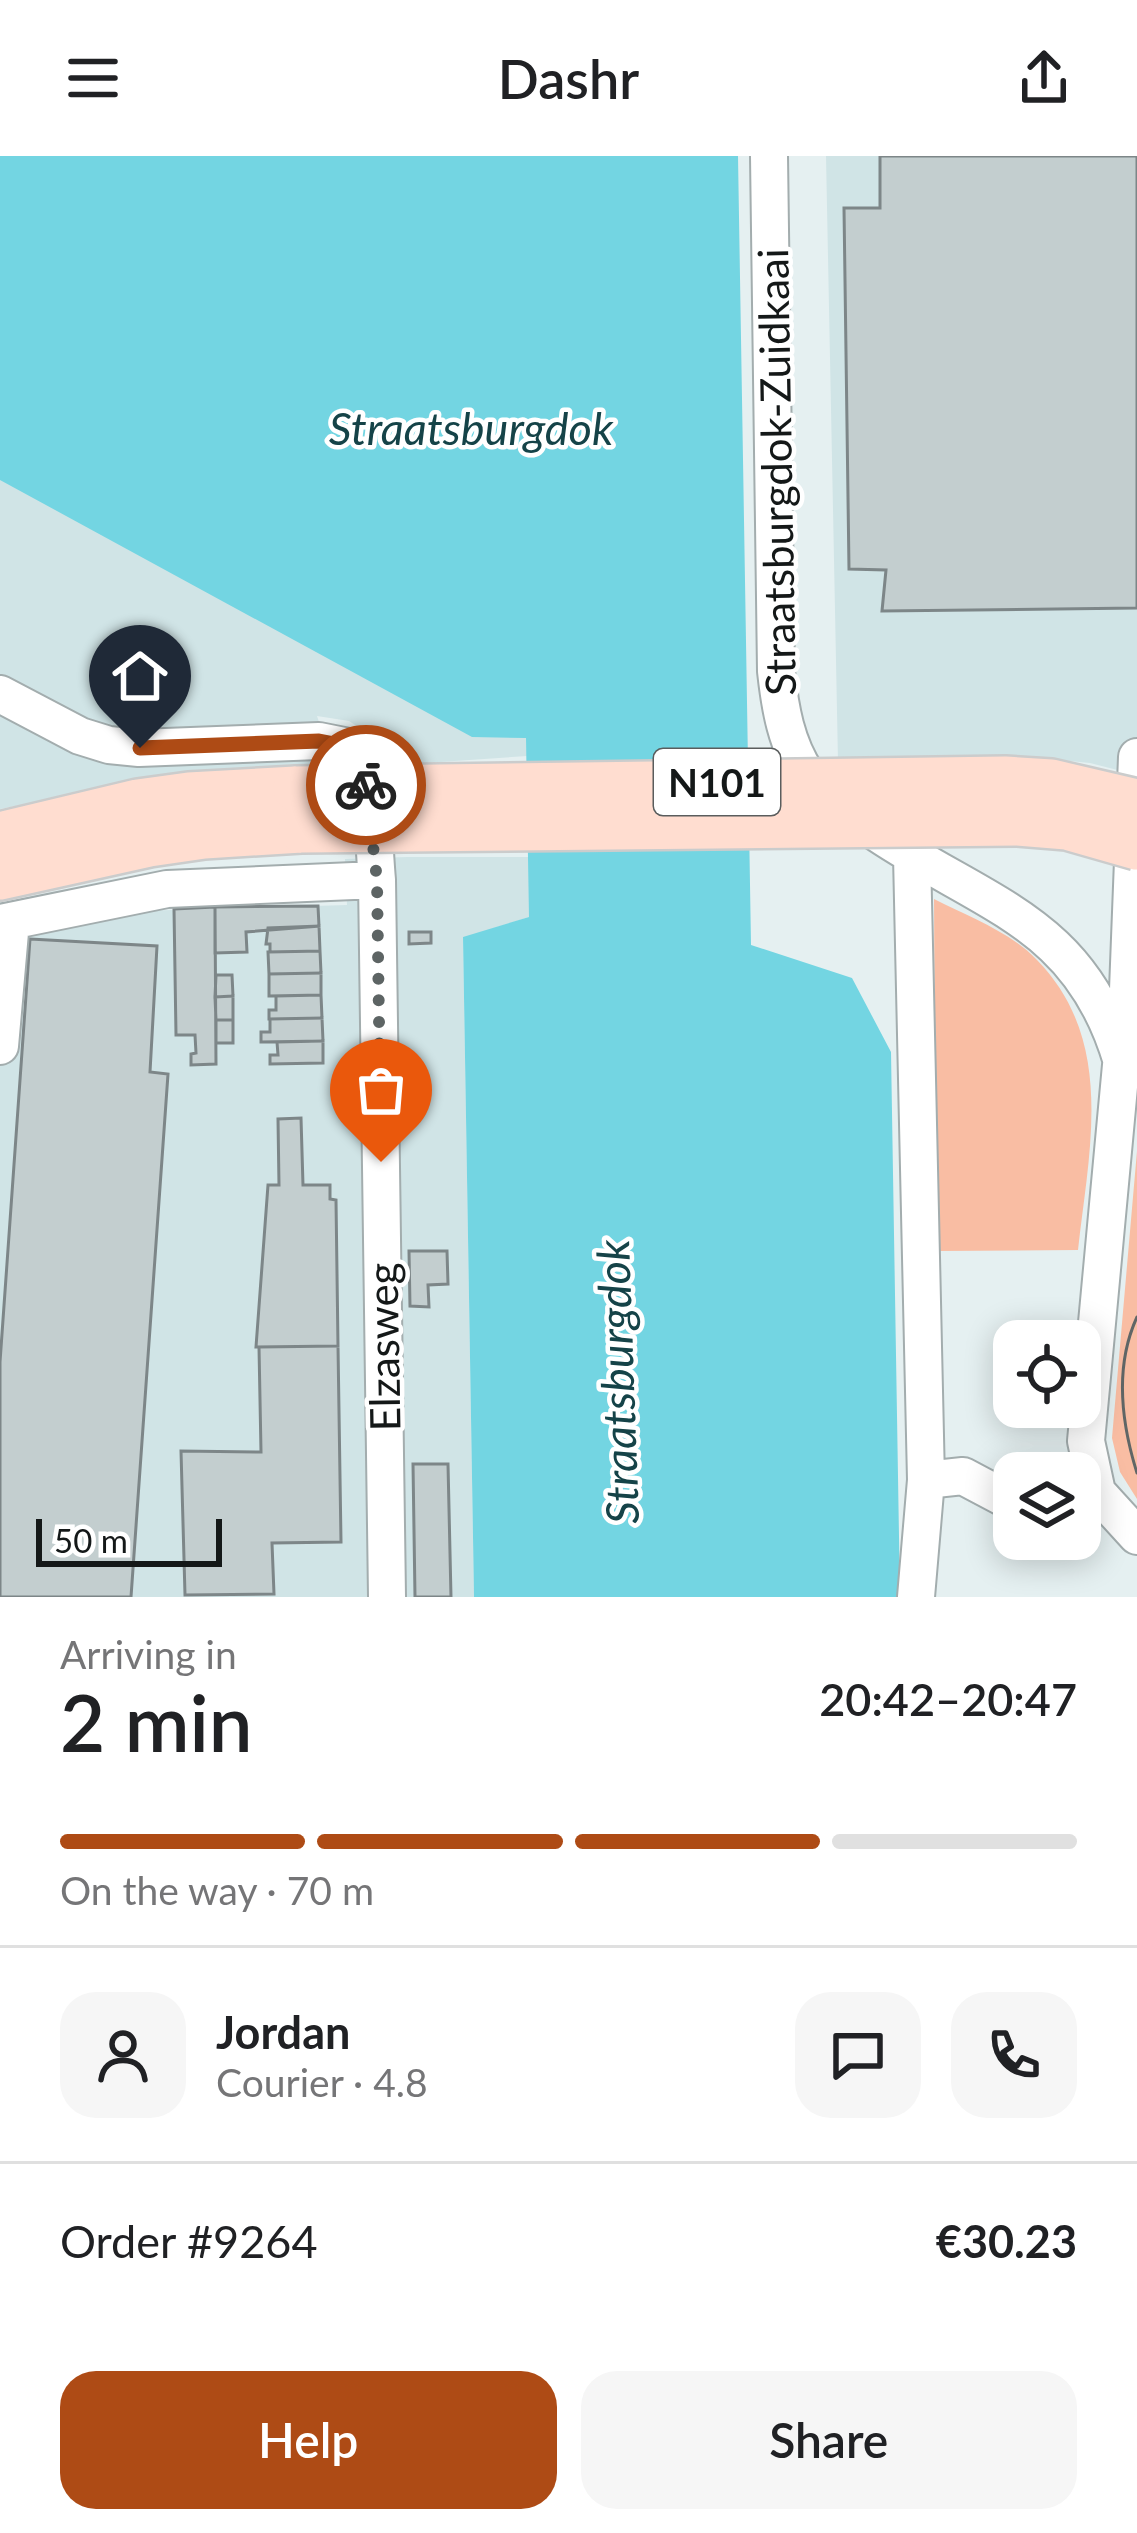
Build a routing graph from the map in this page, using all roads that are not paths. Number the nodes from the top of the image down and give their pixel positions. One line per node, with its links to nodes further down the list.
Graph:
1 (769, 156): 6 (street, Straatsburgdok-Zuidkaai)
2 (0, 694): 8 (street, Elzasweg)
3 (1136, 776): 4 (main road, N101, bridge); 11 (street)
4 (0, 835)
5 (1137, 847): 7 (main road, N101, bridge)
6 (912, 856): 11 (street, Straatsburgdok-Zuidkaai); 13 (street)
7 (0, 877)
8 (377, 880): 9 (street); 17 (street, Elzasweg)
9 (5, 922): 10 (street)
10 (0, 1046)
11 (1122, 1062): 12 (street)
12 (1086, 1452)
13 (926, 1480): 14 (street); 18 (street)
14 (993, 1492)
15 (1101, 1509): 16 (street)
16 (1136, 1538)
17 (387, 1597)
18 (916, 1597)

